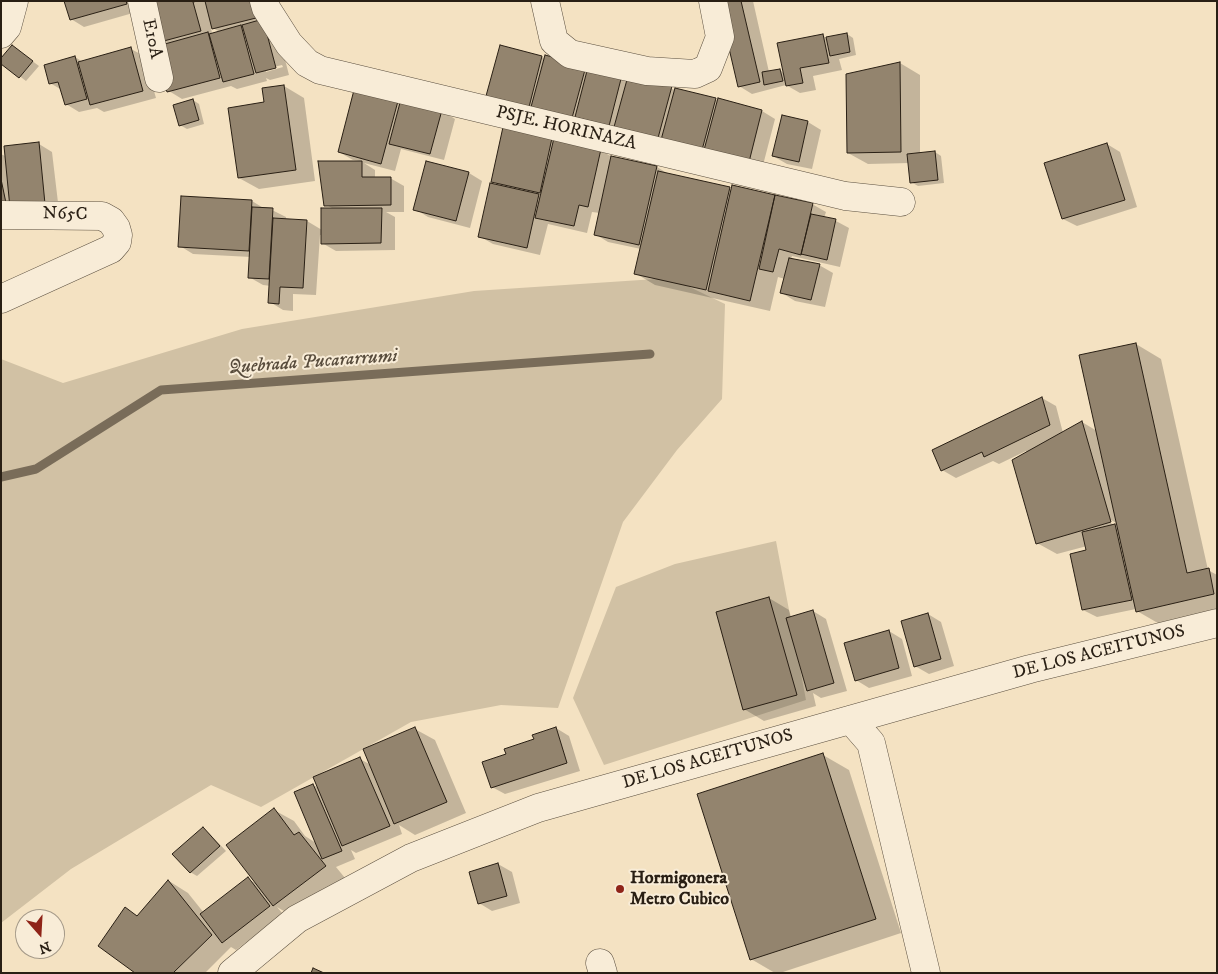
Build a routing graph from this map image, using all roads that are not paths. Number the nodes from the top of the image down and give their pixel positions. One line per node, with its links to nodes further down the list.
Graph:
1 (14, 1): 6 (street)
2 (142, 1): 7 (street, E10A)
3 (264, 1): 8 (street, PSJE. HORINAZA)
4 (713, 1): 5 (street)
5 (546, 6)
6 (1, 34)
7 (159, 78)
8 (901, 202)
9 (1, 215): 10 (street, N65C)
10 (1, 299)
11 (1217, 623): 12 (street, DE LOS ACEITUNOS)
12 (851, 720): 13 (street, DE LOS ACEITUNOS); 14 (street)
13 (232, 973)
14 (926, 973)

